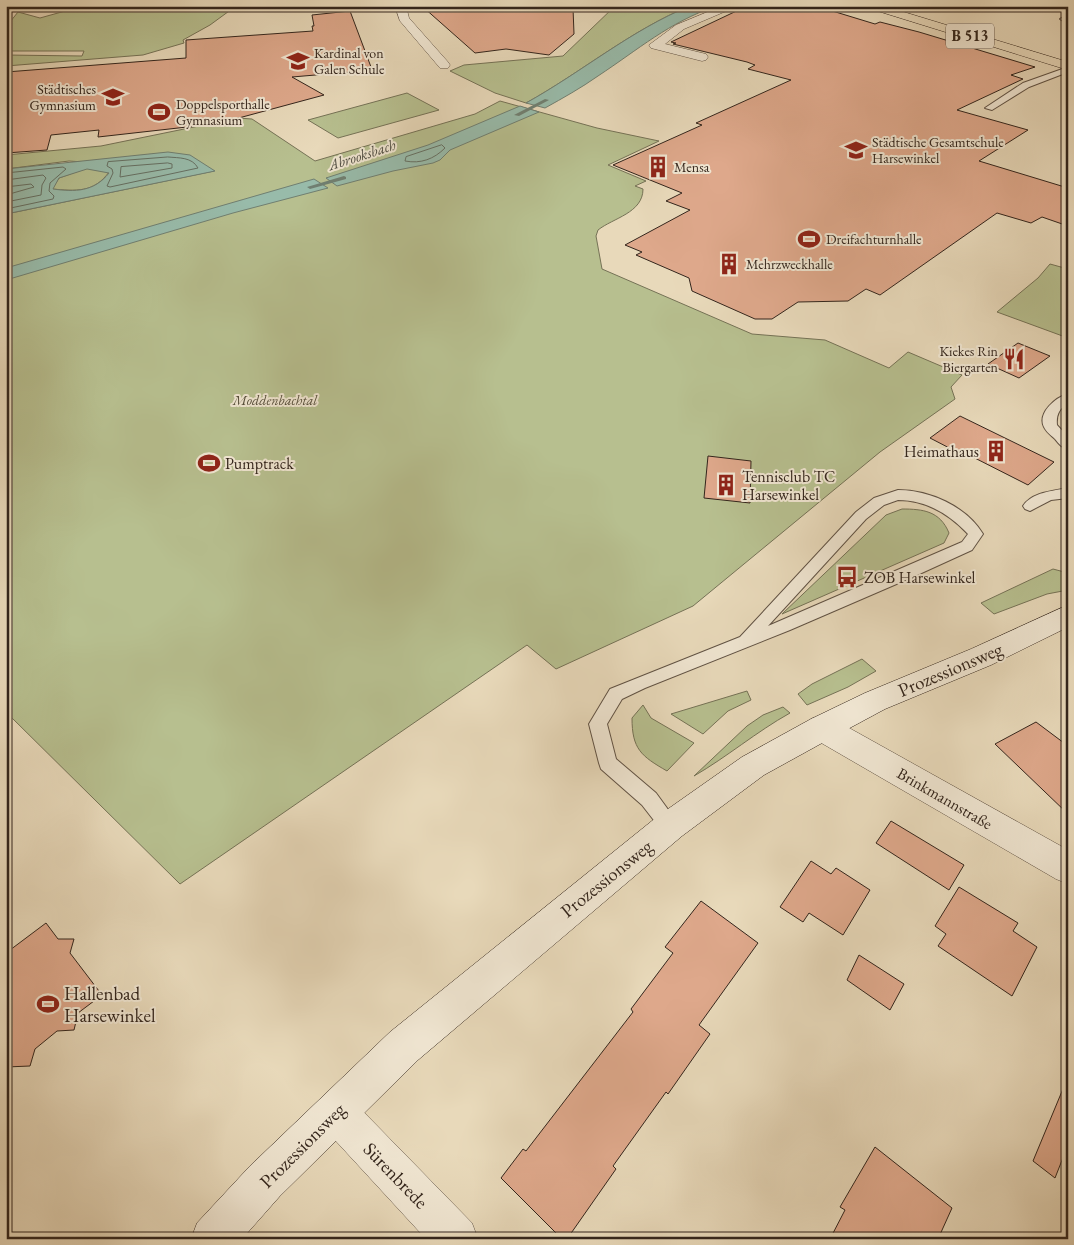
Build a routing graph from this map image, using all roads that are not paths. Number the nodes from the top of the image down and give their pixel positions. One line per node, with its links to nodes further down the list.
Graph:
1 (400, 6): 5 (street)
2 (733, 6): 4 (street)
3 (872, 6): 6 (main road, B 513)
4 (702, 57)
5 (444, 65)
6 (1068, 68): 7 (lane)
7 (989, 108)
8 (1068, 398): 9 (lane)
9 (1068, 445)
10 (1068, 493): 11 (lane)
11 (1030, 506)
12 (1068, 615): 14 (street, Prozessionsweg)
13 (746, 640): 13 (lane); 15 (lane)
14 (822, 728): 15 (street, Prozessionsweg); 16 (street, Brinkmannstraße)
15 (670, 826): 17 (street, Prozessionsweg)
16 (1068, 868)
17 (336, 1112): 18 (street, Prozessionsweg); 19 (street, Sürenbrede)
18 (213, 1239)
19 (456, 1239)

